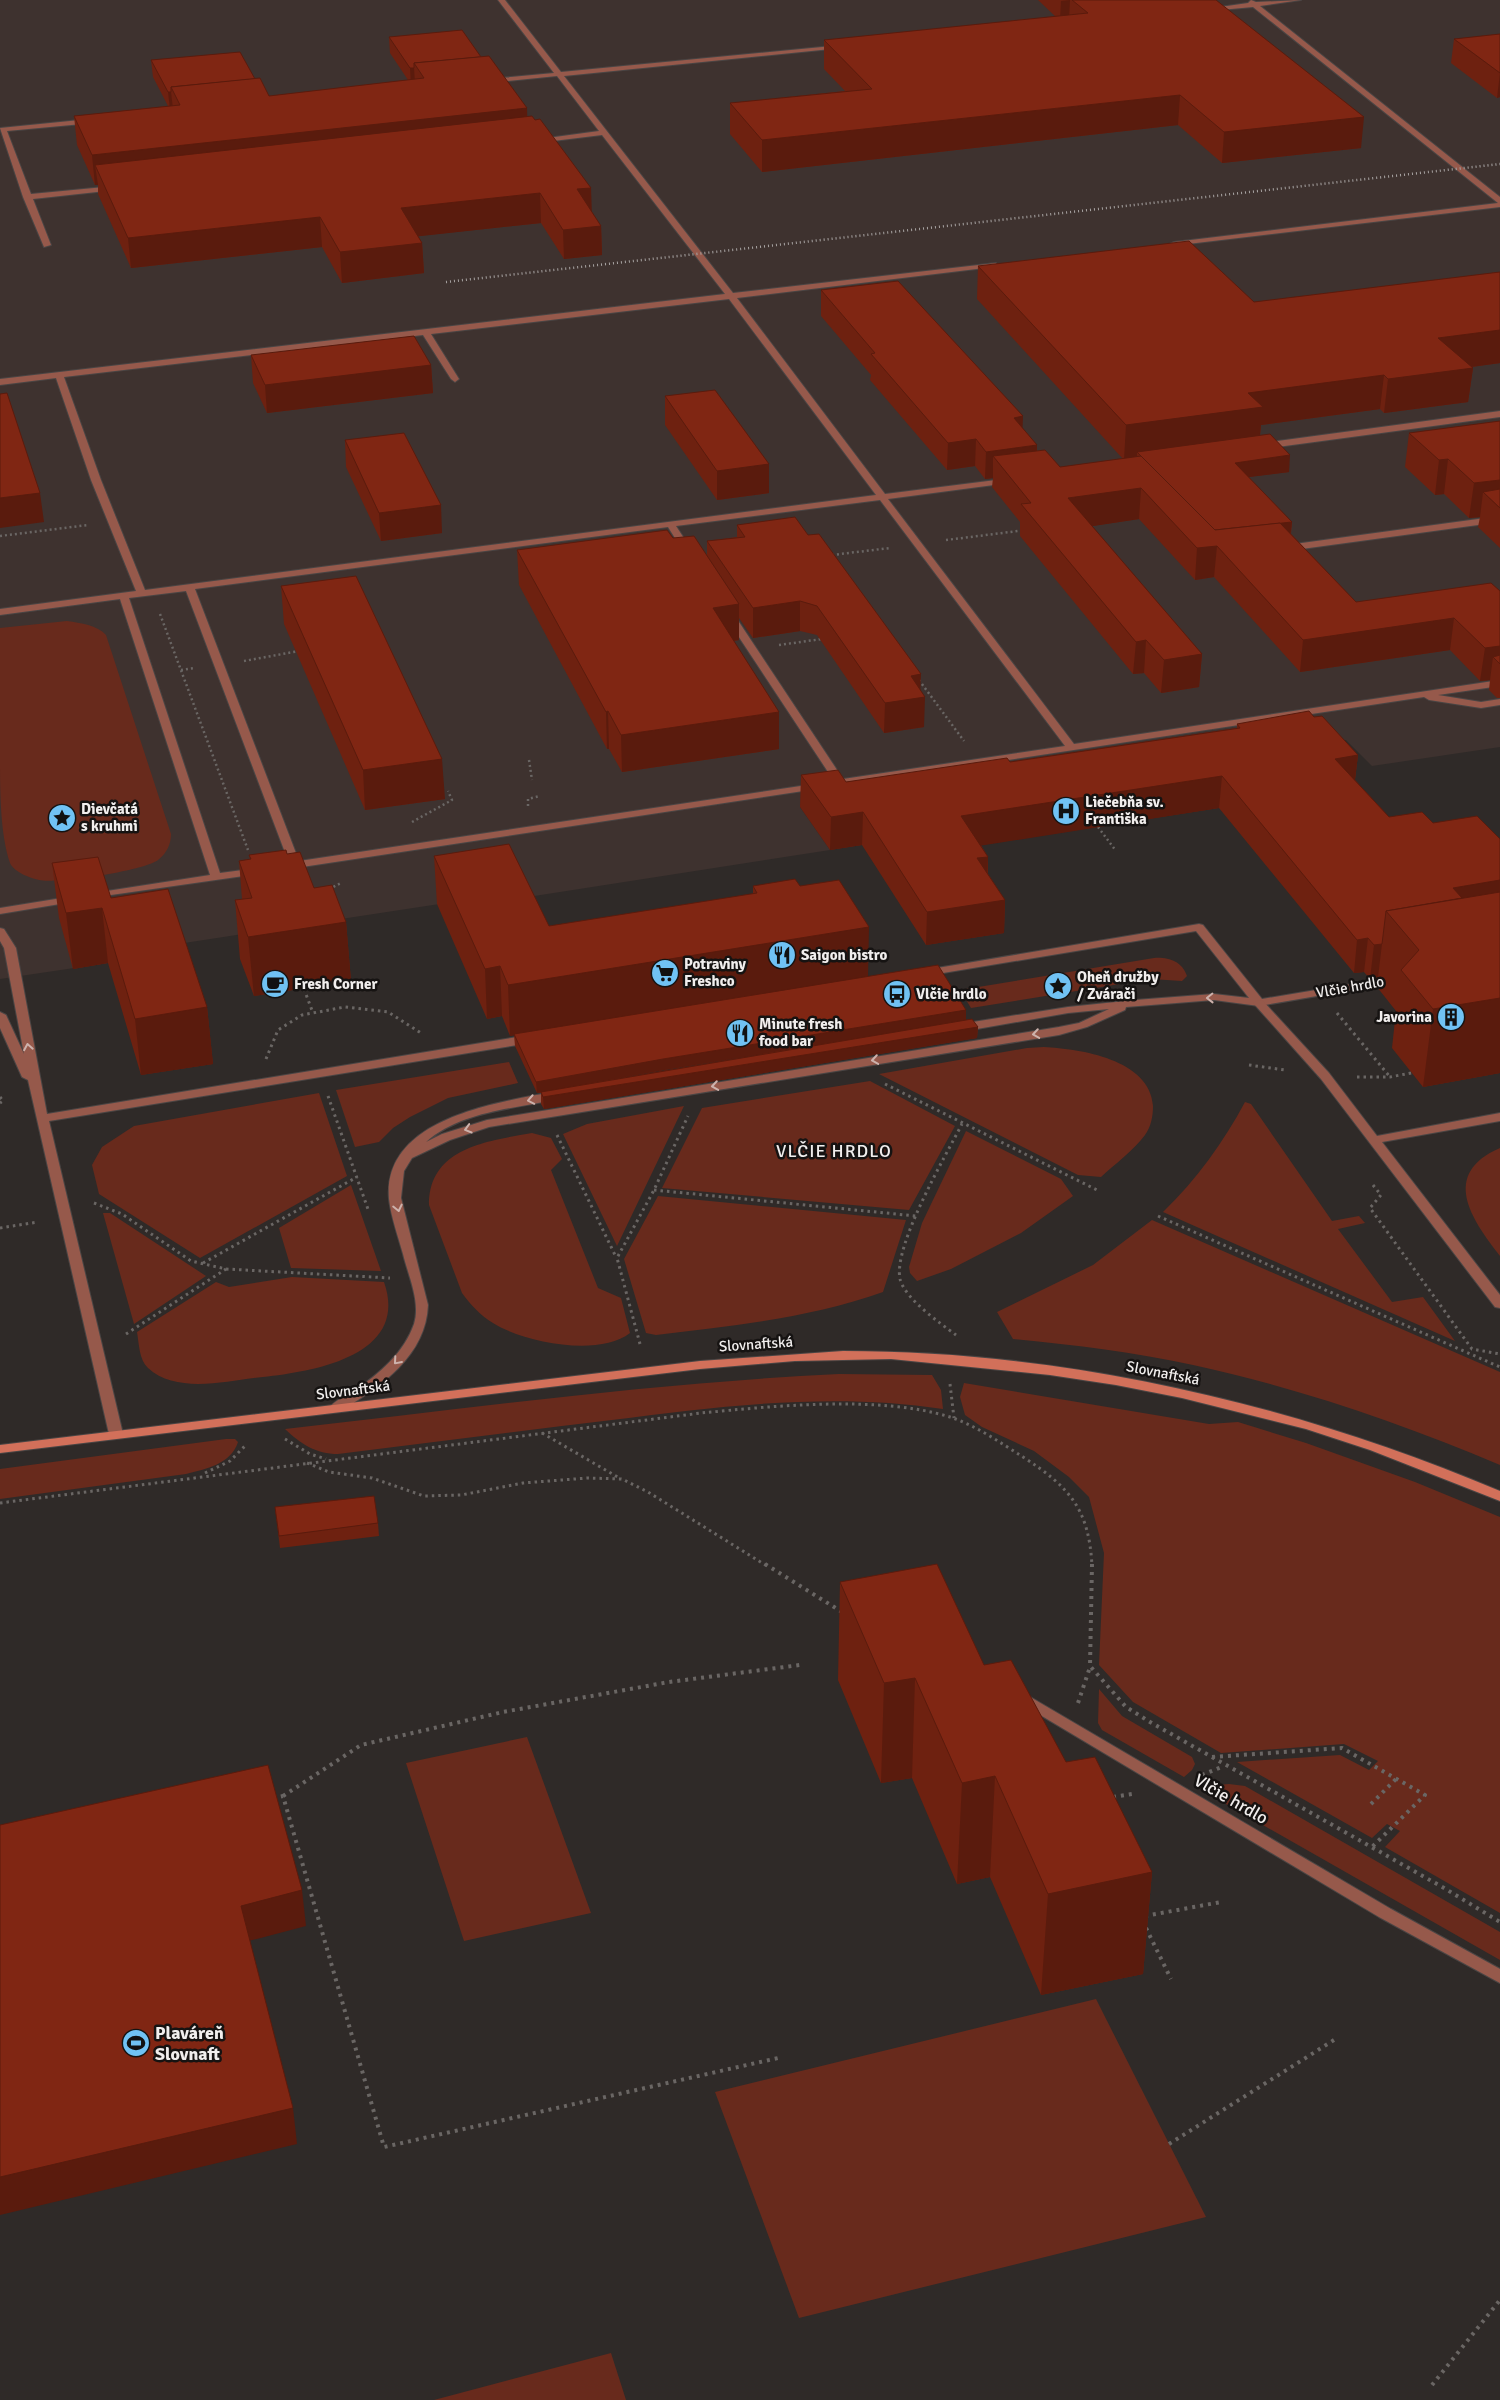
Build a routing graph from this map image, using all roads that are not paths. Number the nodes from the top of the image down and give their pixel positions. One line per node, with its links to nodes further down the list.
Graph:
1 (501, 0): 6 (street)
2 (1298, 0): 3 (street)
3 (1252, 2): 4 (street); 14 (street)
4 (1198, 10)
5 (845, 46): 6 (street)
6 (557, 74): 7 (street); 10 (street)
7 (478, 82)
8 (102, 120): 9 (street)
9 (1, 130): 13 (street)
10 (604, 134): 11 (street); 19 (street)
11 (536, 141)
12 (125, 187): 13 (street)
13 (27, 198): 17 (street)
14 (1500, 201)
15 (1500, 206): 16 (street)
16 (1165, 245)
17 (47, 246)
18 (1007, 264): 19 (street)
19 (731, 296): 20 (street); 27 (street)
20 (426, 332): 21 (street); 22 (street)
21 (59, 375): 23 (street); 33 (street)
22 (455, 379)
23 (0, 382)
24 (1500, 414): 25 (street)
25 (1256, 447)
26 (1019, 479): 27 (street)
27 (883, 496): 29 (street); 40 (street)
28 (1500, 519): 30 (street)
29 (670, 524): 31 (street); 32 (street)
30 (1275, 550)
31 (696, 564)
32 (189, 587): 33 (street); 42 (street)
33 (141, 593): 34 (street)
34 (124, 596): 36 (street); 43 (street)
35 (726, 610): 41 (street)
36 (0, 612)
37 (1500, 683): 38 (street)
38 (1417, 695): 39 (street); 40 (street)
39 (1500, 702)
40 (1071, 747): 41 (street)
41 (840, 782): 42 (street)
42 (296, 865): 43 (street)
43 (216, 877): 44 (street)
44 (0, 911)
45 (0, 931): 54 (street, one-way to 45)
46 (913, 975): 49 (street)
47 (1405, 978): 49 (street, Vlčie hrdlo)
48 (1135, 1003): 49 (street, Vlčie hrdlo, one-way to 48); 51 (street, Vlčie hrdlo); 58 (street, one-way to 58)
49 (1258, 1003): 57 (street)
50 (0, 1015): 54 (street)
51 (952, 1029)
52 (544, 1036): 56 (street)
53 (566, 1093): 58 (street, one-way to 58)
54 (37, 1095): 56 (street)
55 (1500, 1117): 57 (street)
56 (43, 1118): 61 (street)
57 (1375, 1140): 59 (street)
58 (400, 1161): 60 (street, one-way to 60)
59 (1500, 1304)
60 (336, 1408): 61 (main road, Slovnaftská); 63 (main road, Slovnaftská)
61 (116, 1434): 62 (main road, Slovnaftská)
62 (0, 1449)
63 (1500, 1496)
64 (1003, 1686): 65 (street, Vlčie hrdlo)
65 (1500, 1977)

